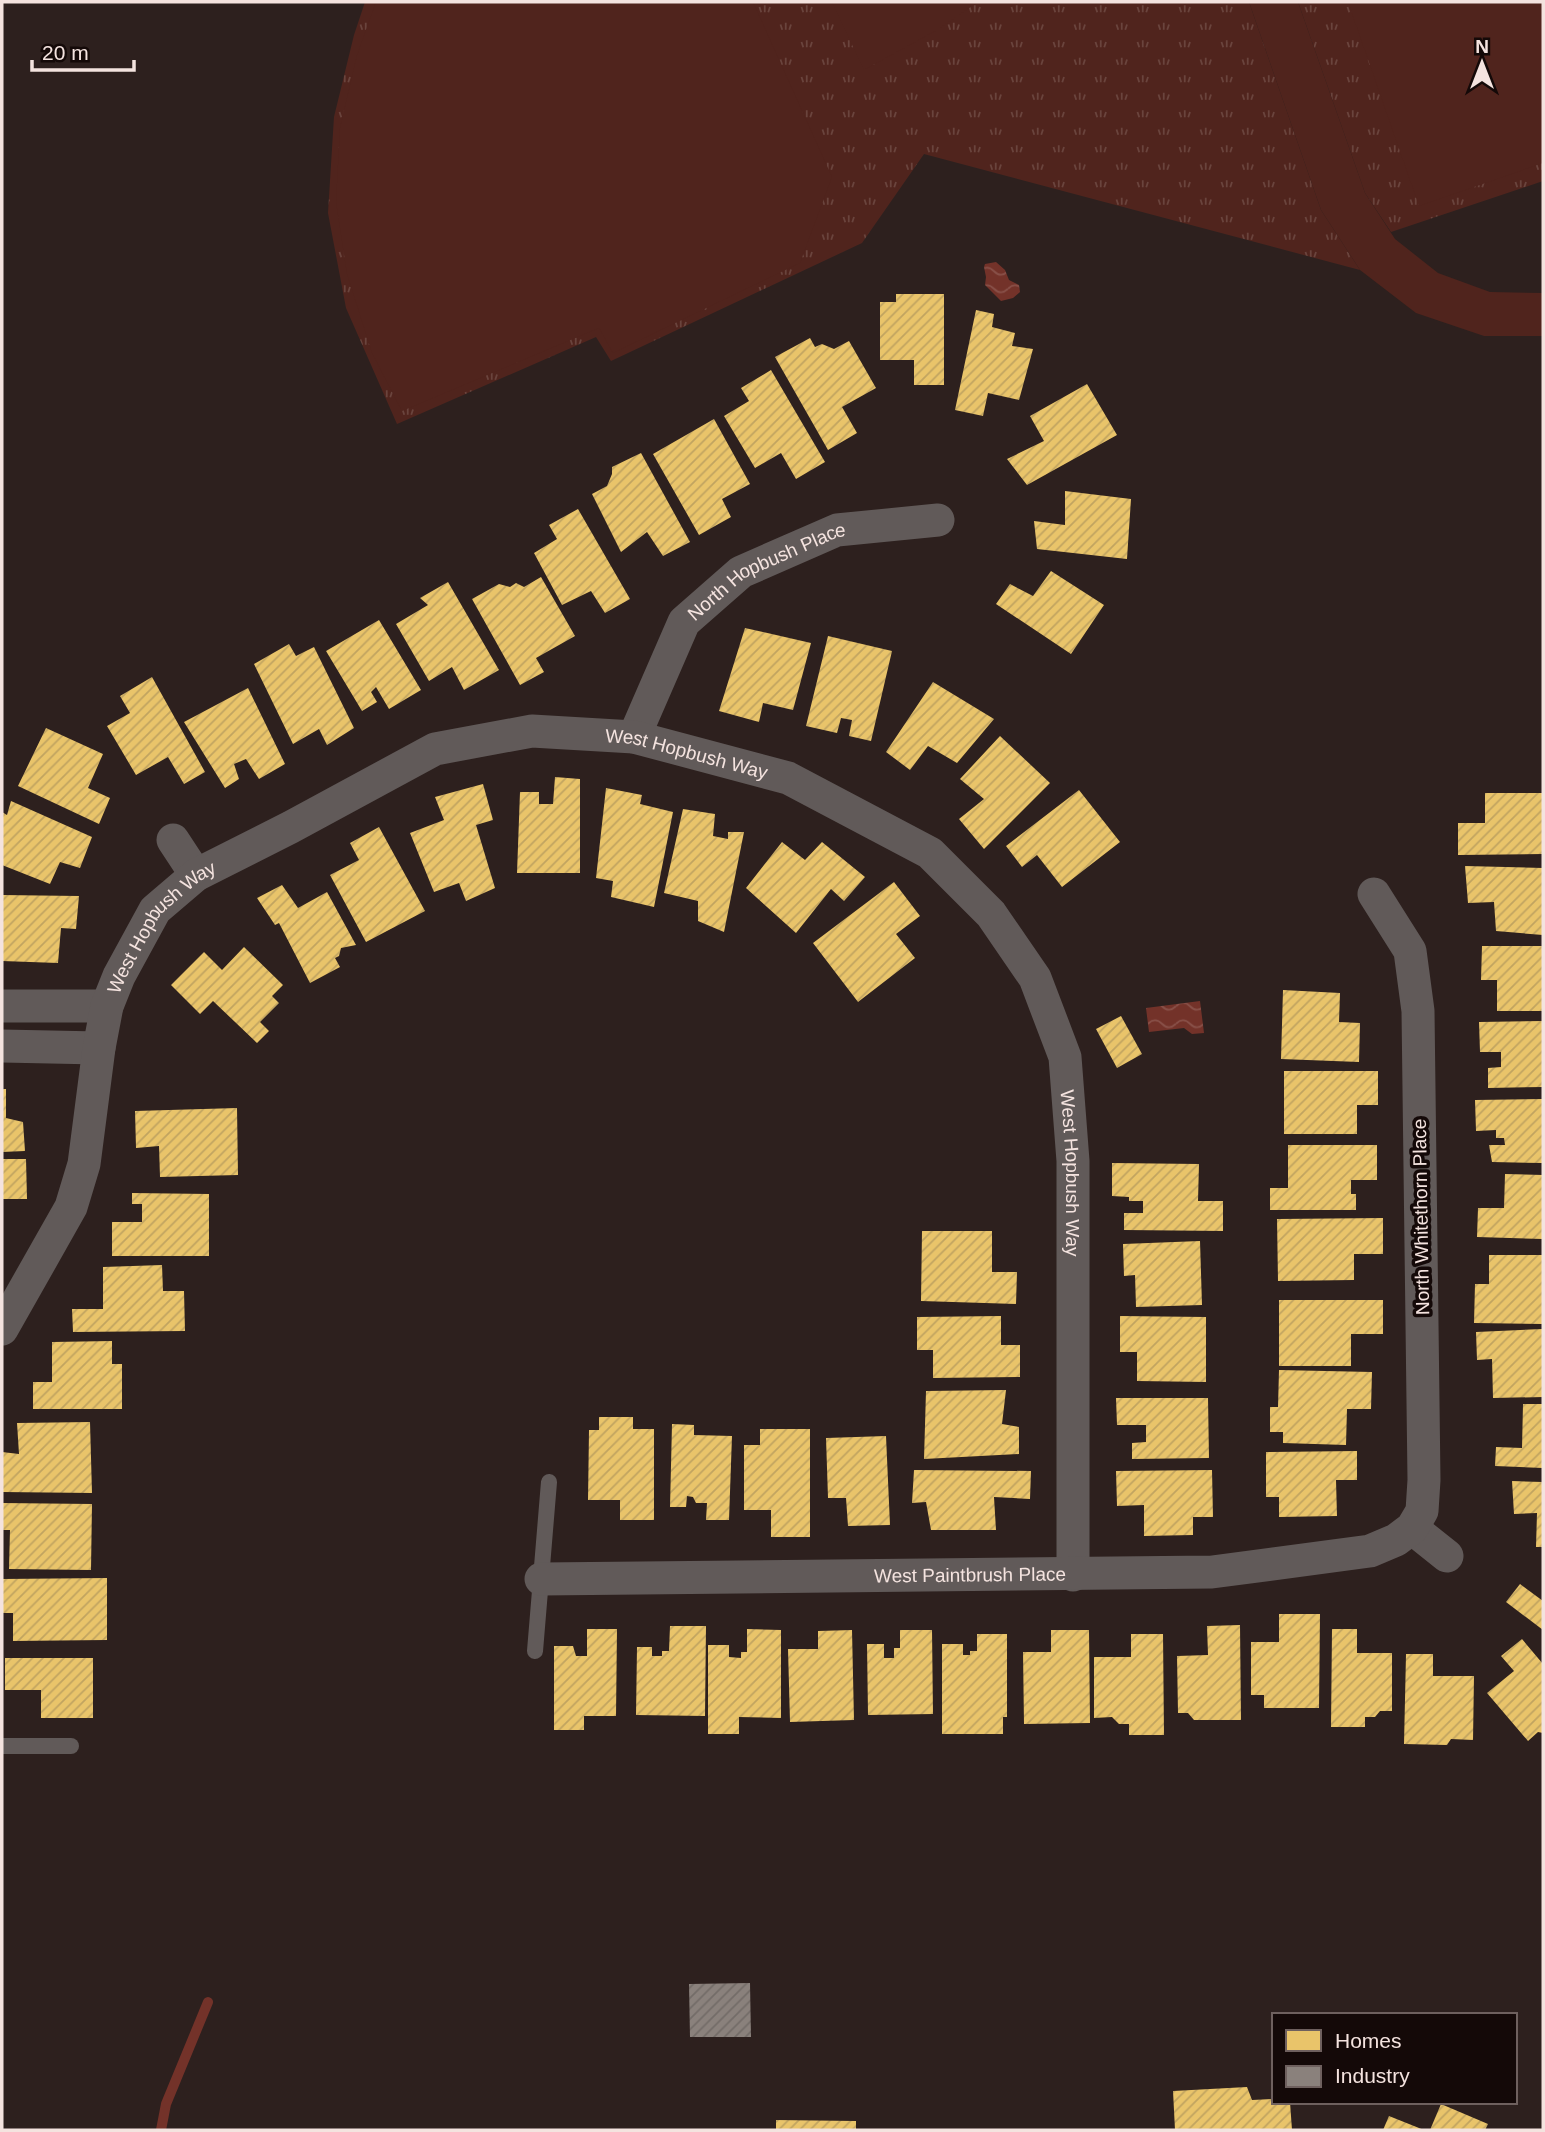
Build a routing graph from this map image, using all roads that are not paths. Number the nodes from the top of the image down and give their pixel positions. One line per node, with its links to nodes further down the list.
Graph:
1 (938, 520): 2 (street, North Hopbush Place)
2 (634, 737): 4 (street, West Hopbush Way); 14 (street, West Hopbush Way)
3 (173, 840): 4 (street)
4 (196, 875): 7 (street, West Hopbush Way)
5 (1374, 894): 12 (street, North Whitethorn Place)
6 (2, 1006): 7 (street)
7 (107, 1006): 9 (street, West Hopbush Way)
8 (2, 1046): 9 (street)
9 (99, 1048): 10 (street, West Hopbush Way)
10 (2, 1329)
11 (549, 1482): 15 (lane)
12 (1404, 1534): 13 (street); 14 (street, West Paintbrush Place)
13 (1447, 1556)
14 (1073, 1575): 15 (street, West Paintbrush Place)
15 (541, 1579): 16 (lane)
16 (536, 1651)
17 (2, 1746): 18 (lane)
18 (71, 1746)

